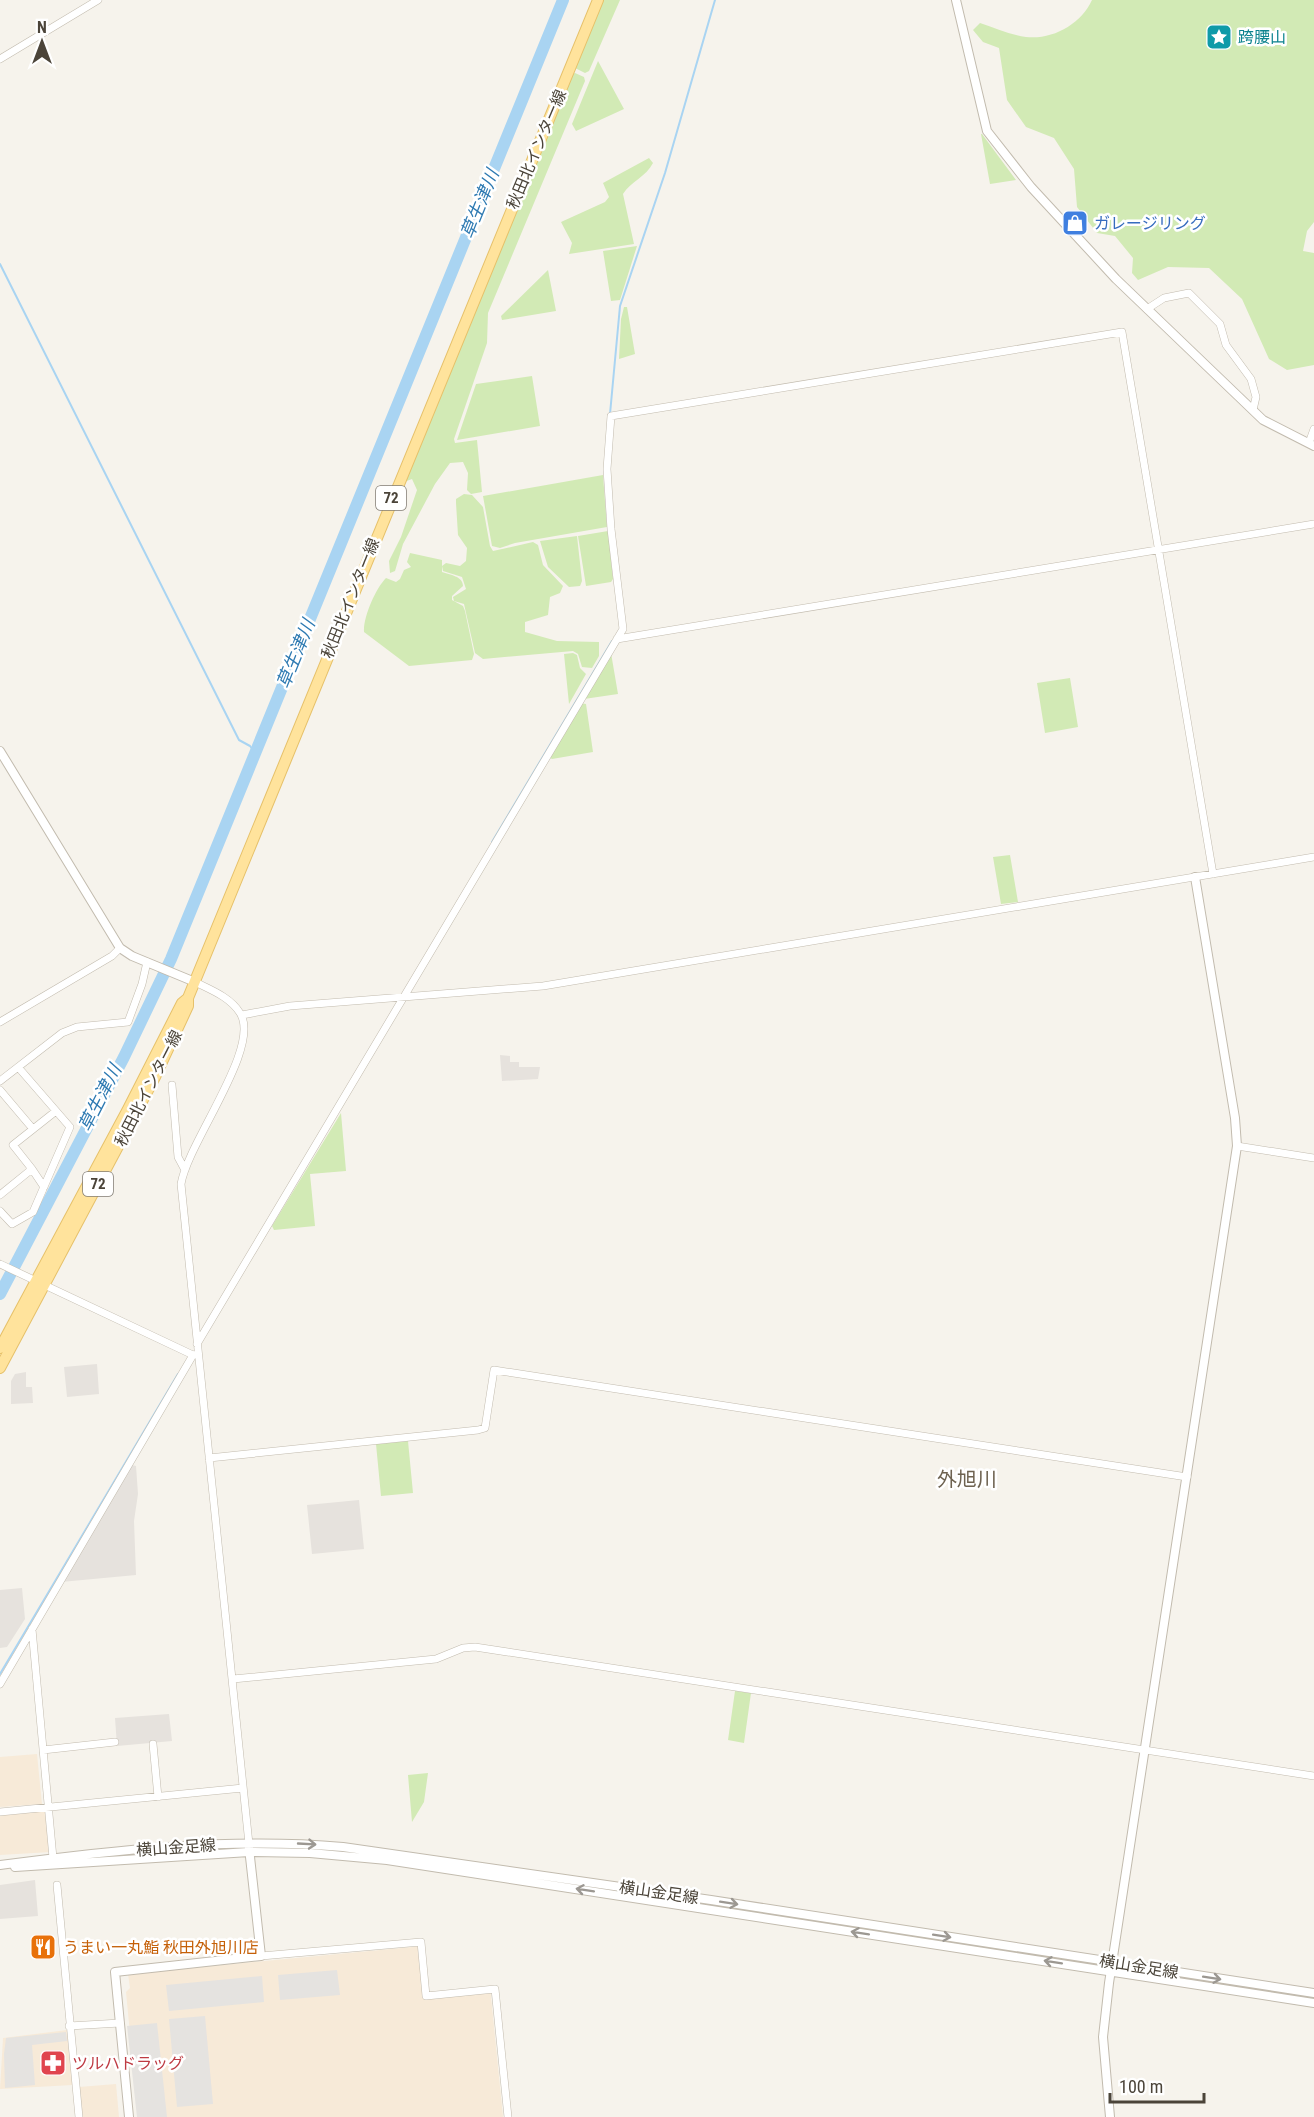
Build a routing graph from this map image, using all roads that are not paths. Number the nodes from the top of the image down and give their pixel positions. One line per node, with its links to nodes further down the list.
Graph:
1 (98, 0): 4 (street)
2 (598, 0): 18 (main road, 秋田北インター線 / 72)
3 (956, 0): 5 (street)
4 (0, 59)
5 (1147, 309): 6 (street); 6 (street)
6 (1253, 410): 8 (street)
7 (1314, 429): 8 (street)
8 (1311, 444)
9 (1314, 524): 10 (street)
10 (1158, 549): 11 (street); 11 (street); 14 (street)
11 (617, 639): 19 (street)
12 (0, 751): 16 (street)
13 (1314, 857): 14 (street)
14 (1213, 874): 15 (street)
15 (1195, 877): 19 (street); 28 (street)
16 (120, 948): 17 (street); 21 (street)
17 (149, 963): 18 (street); 22 (street)
18 (195, 982): 20 (street); 36 (main road, 秋田北インター線 / 72)
19 (402, 996): 20 (street); 37 (street)
20 (242, 1015): 31 (street)
21 (0, 1022)
22 (18, 1067): 23 (street); 26 (street)
23 (0, 1081)
24 (172, 1085): 31 (street)
25 (0, 1090): 27 (street)
26 (56, 1111): 27 (street); 32 (street)
27 (33, 1129): 30 (street)
28 (1237, 1146): 29 (street); 42 (street)
29 (1314, 1158)
30 (32, 1169): 32 (street); 33 (street)
31 (185, 1170): 37 (street)
32 (44, 1187): 34 (street)
33 (0, 1195)
34 (0, 1210)
35 (4, 1265): 36 (street)
36 (40, 1283): 38 (main road, 秋田北インター線 / 72); 39 (street); 40 (main road, 秋田北インター線 / 72)
37 (197, 1341): 39 (street)
38 (0, 1348)
39 (193, 1354): 41 (street); 43 (street)
40 (0, 1368)
41 (209, 1458): 42 (street); 44 (street)
42 (1187, 1477): 49 (street)
43 (32, 1629): 45 (street); 48 (street)
44 (233, 1679): 49 (street); 51 (street)
45 (0, 1684)
46 (115, 1742): 48 (street)
47 (153, 1744): 52 (street)
48 (43, 1750): 53 (street)
49 (1146, 1750): 50 (street); 60 (street)
50 (1314, 1776)
51 (243, 1788): 52 (street); 55 (street)
52 (158, 1797): 53 (street)
53 (49, 1807): 54 (street); 56 (street)
54 (0, 1812)
55 (249, 1848): 56 (street, 横山金足線); 57 (street, 横山金足線); 59 (street); 60 (street, 横山金足線)
56 (53, 1858): 57 (street, 横山金足線)
57 (0, 1866)
58 (57, 1885): 64 (street)
59 (261, 1956): 63 (street); 67 (street)
60 (1112, 1967): 61 (street, 横山金足線, one-way to 61); 62 (street, 横山金足線); 68 (street)
61 (1314, 1993)
62 (1314, 2003)
63 (120, 2023): 64 (street); 66 (street)
64 (69, 2026): 65 (street)
65 (79, 2117)
66 (129, 2117)
67 (508, 2117)
68 (1110, 2117)

